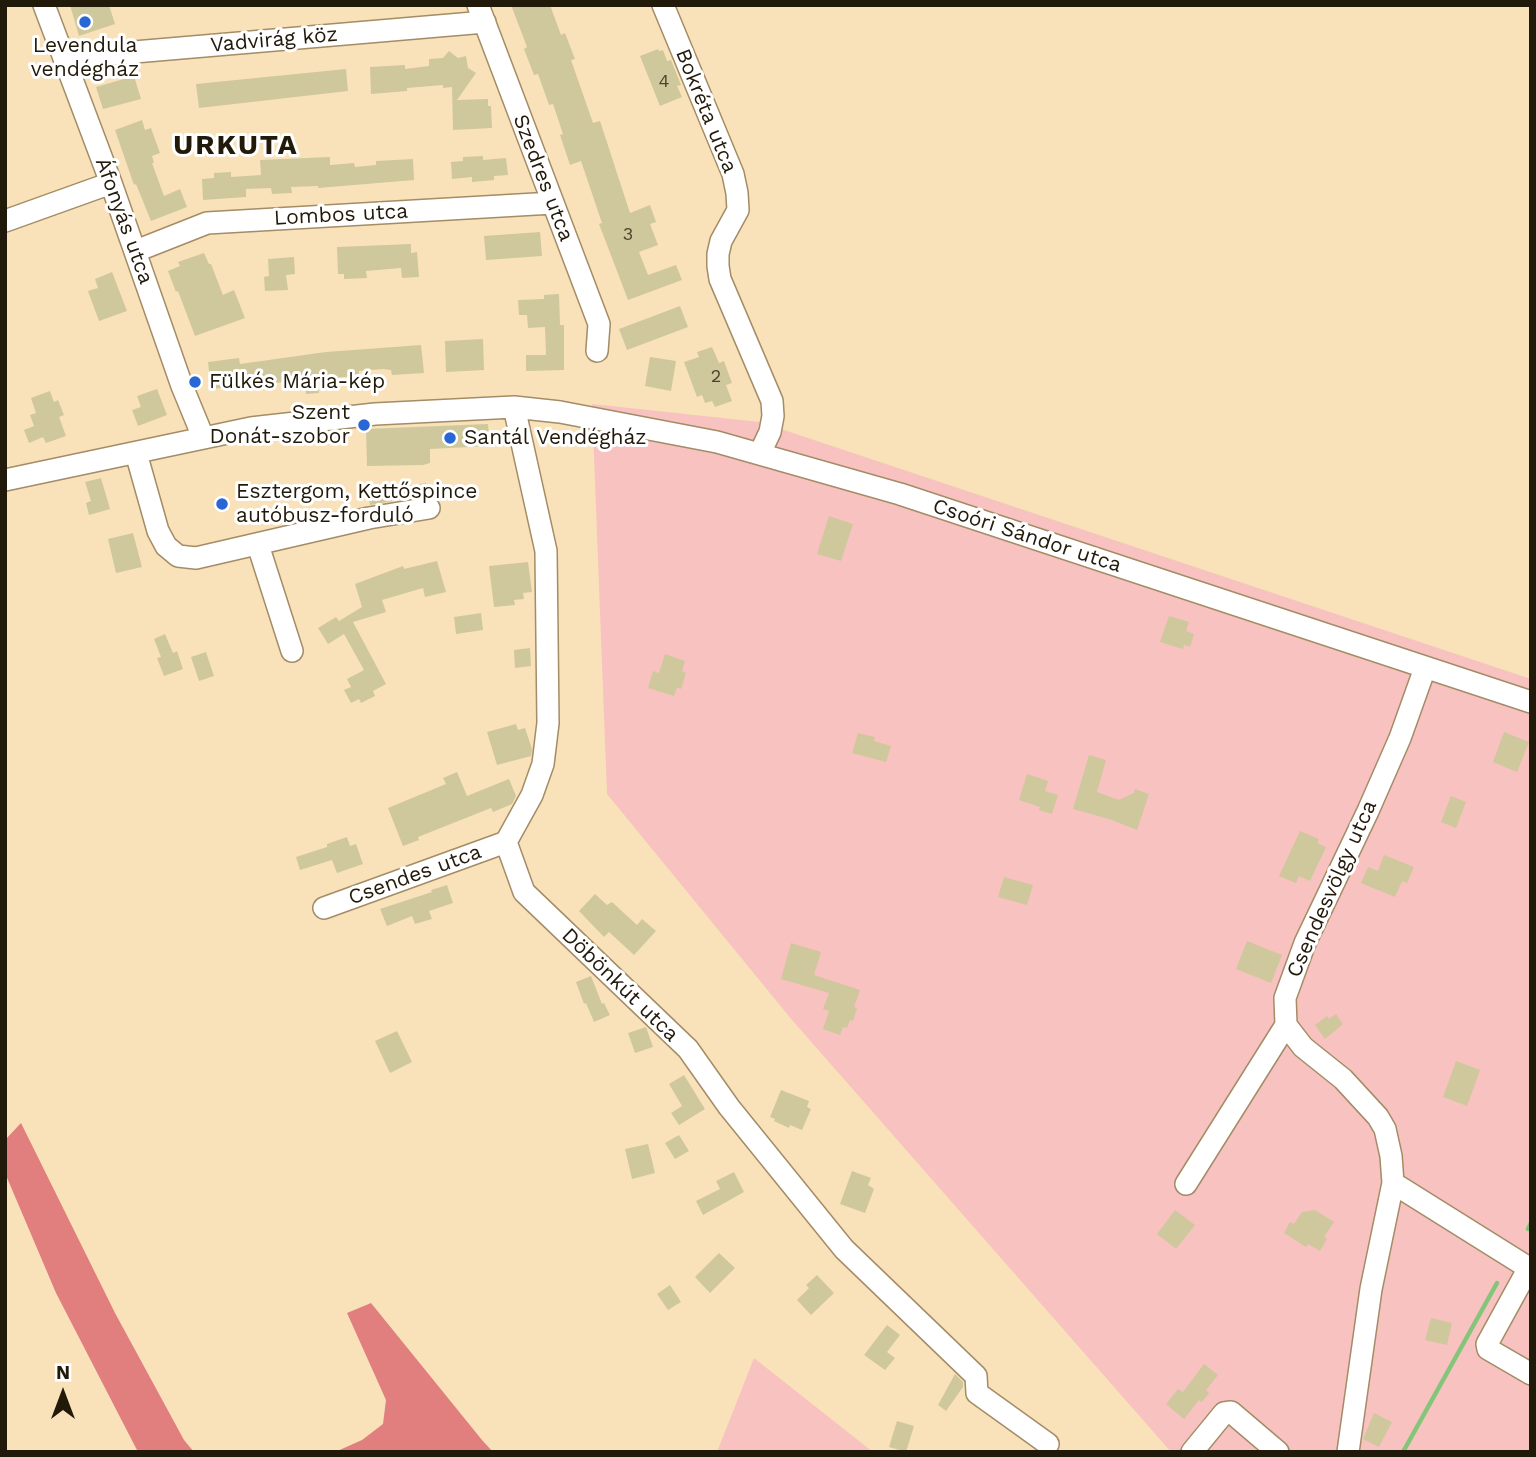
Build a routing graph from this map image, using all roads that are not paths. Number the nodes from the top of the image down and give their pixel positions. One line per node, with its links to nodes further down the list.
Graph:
1 (44, 5): 4 (street, Áfonyás utca)
2 (663, 5): 13 (street, Bokréta utca)
3 (482, 14): 4 (street, Vadvirág köz); 6 (street, Szedres utca)
4 (64, 58): 5 (street, Áfonyás utca)
5 (111, 183): 7 (street); 8 (street, Áfonyás utca)
6 (552, 203): 8 (street, Lombos utca); 9 (street, Szedres utca)
7 (5, 221)
8 (135, 251): 11 (street, Áfonyás utca)
9 (597, 351)
10 (514, 407): 11 (street, Csoóri Sándor utca); 13 (street, Csoóri Sándor utca); 20 (street)
11 (203, 437): 12 (street, Csoóri Sándor utca)
12 (136, 453): 14 (street, Csoóri Sándor utca); 16 (street)
13 (760, 453): 18 (street, Csoóri Sándor utca)
14 (5, 480)
15 (429, 508): 16 (street)
16 (258, 545): 17 (street)
17 (292, 651)
18 (1425, 668): 19 (street, Csoóri Sándor utca); 22 (street, Csendesvölgy utca)
19 (1531, 702)
20 (506, 842): 21 (street, Csendes utca); 26 (street, Döbönkút utca)
21 (324, 908)
22 (1286, 1026): 23 (street); 24 (street)
23 (1393, 1183): 25 (street); 29 (street)
24 (1186, 1184)
25 (1531, 1374)
26 (1048, 1444)
27 (1192, 1452): 28 (street)
28 (1278, 1452)
29 (1348, 1452)

